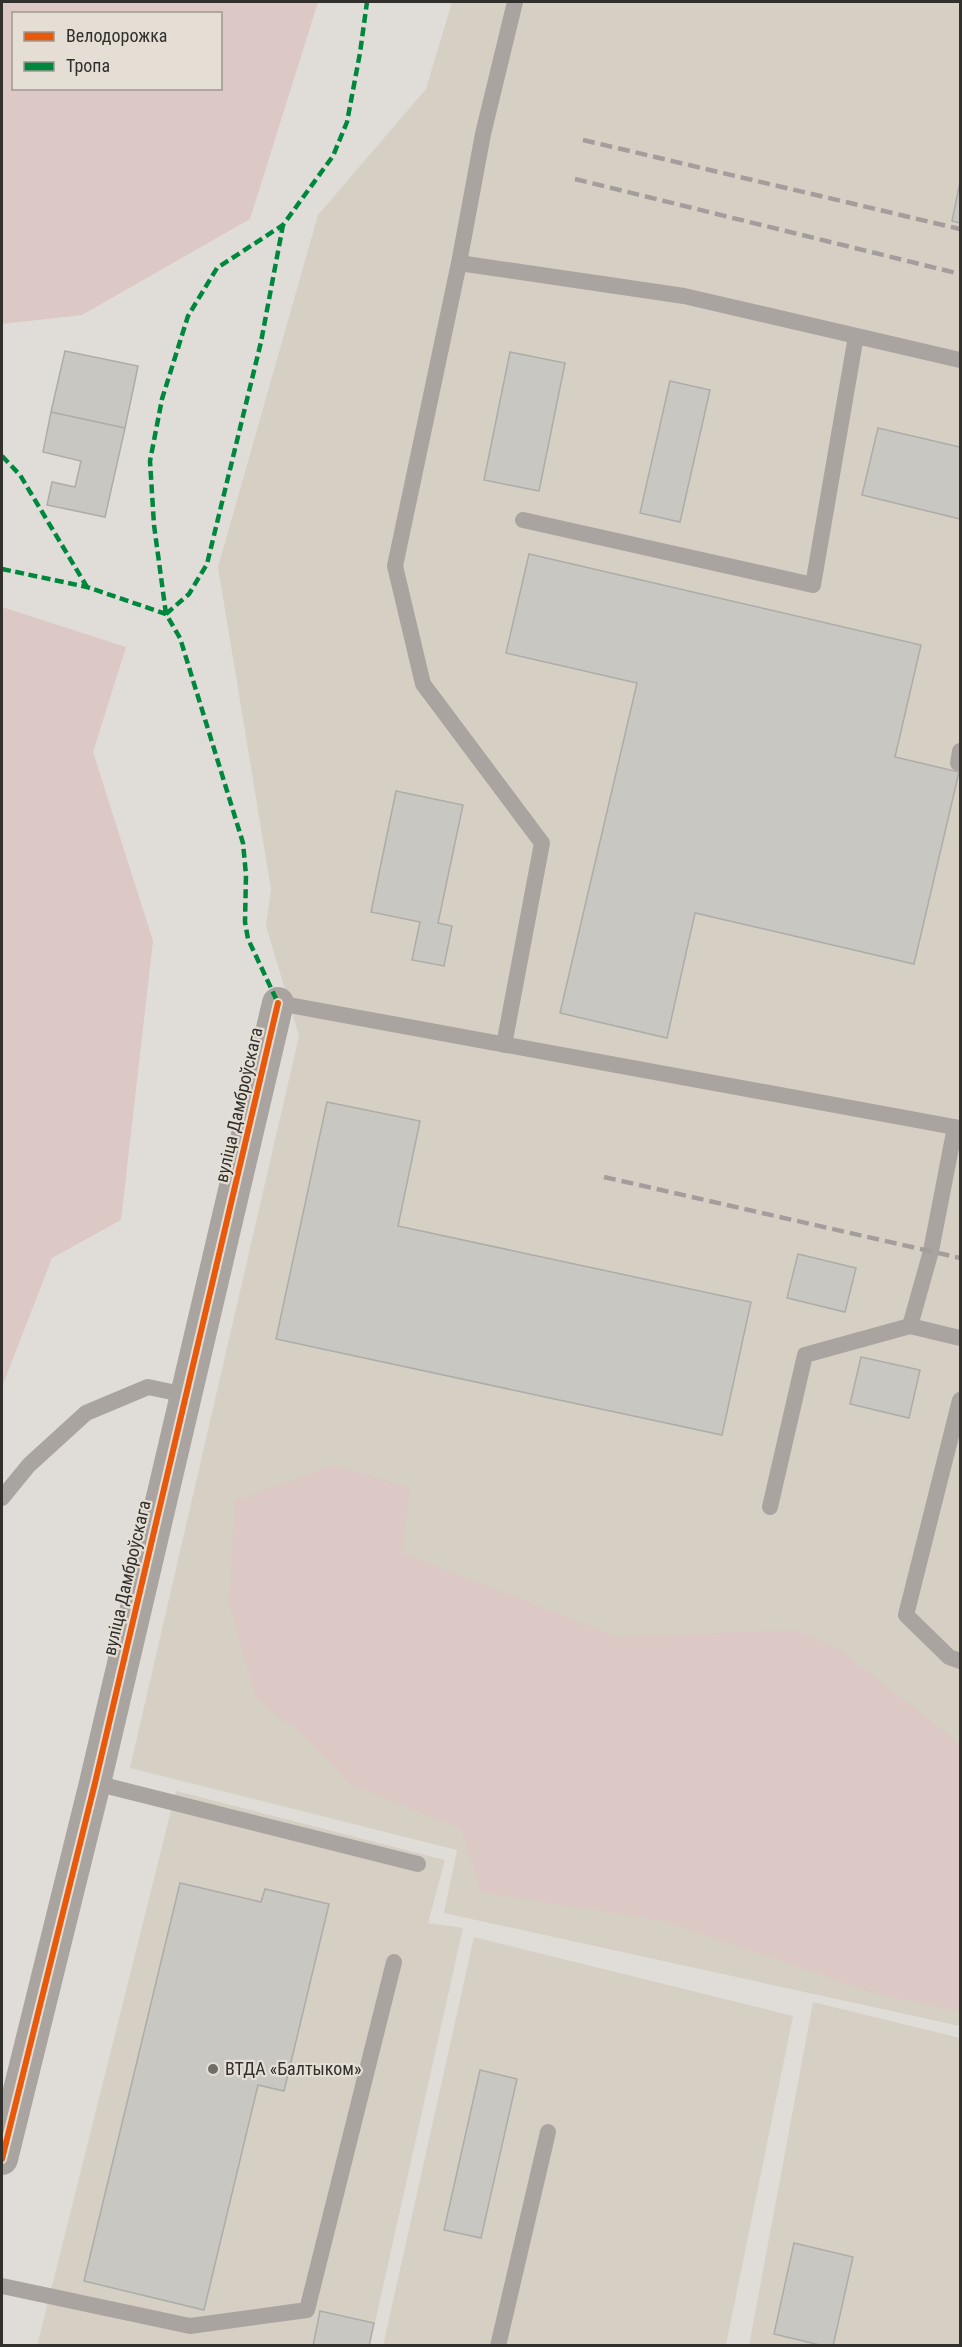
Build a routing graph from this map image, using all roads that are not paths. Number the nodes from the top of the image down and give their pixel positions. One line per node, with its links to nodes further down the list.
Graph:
1 (515, 2): 2 (lane)
2 (459, 263): 3 (lane); 7 (lane)
3 (856, 336): 4 (lane); 5 (lane)
4 (960, 360)
5 (523, 520)
6 (278, 1003): 7 (lane); 11 (street, вуліца Дамброўскага)
7 (504, 1045): 8 (lane)
8 (958, 1128): 9 (lane)
9 (910, 1326): 10 (lane); 14 (lane)
10 (960, 1338)
11 (186, 1395): 13 (lane); 16 (street, вуліца Дамброўскага)
12 (960, 1400): 15 (lane)
13 (2, 1498)
14 (770, 1507)
15 (960, 1660)
16 (95, 1783): 17 (lane); 20 (street, вуліца Дамброўскага)
17 (418, 1864)
18 (394, 1962): 21 (lane)
19 (548, 2133): 22 (lane)
20 (2, 2159)
21 (2, 2286)
22 (498, 2346)

